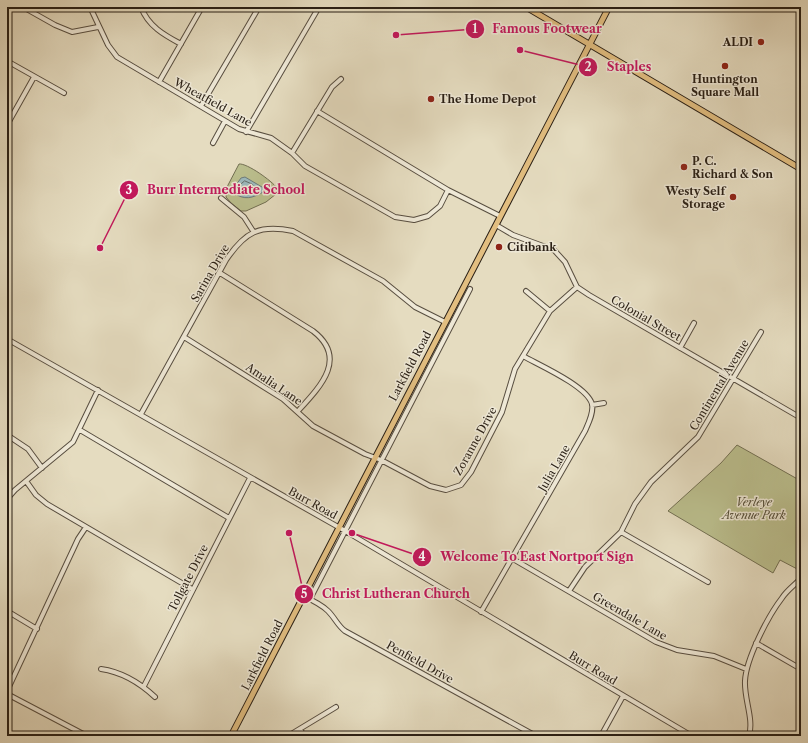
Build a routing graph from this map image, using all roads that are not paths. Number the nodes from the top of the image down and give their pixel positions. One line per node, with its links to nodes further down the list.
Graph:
1 (23, 7): 9 (street)
2 (90, 7): 9 (street, Wheatfield Lane)
3 (141, 7): 10 (street)
4 (202, 7): 10 (street)
5 (259, 7): 17 (street)
6 (319, 7): 21 (street)
7 (526, 7): 11 (main road)
8 (609, 7): 11 (main road, Larkfield Road)
9 (98, 27): 15 (street, Wheatfield Lane)
10 (181, 44): 15 (street)
11 (589, 44): 24 (main road); 27 (main road, Larkfield Road)
12 (7, 62): 13 (street)
13 (34, 77): 16 (street); 20 (street)
14 (341, 79): 18 (street)
15 (159, 82): 17 (street, Wheatfield Lane)
16 (64, 93)
17 (201, 106): 19 (street, Wheatfield Lane)
18 (317, 111): 23 (street); 25 (street)
19 (226, 121): 21 (street, Wheatfield Lane); 22 (street)
20 (7, 125)
21 (246, 132): 23 (street, Wheatfield Lane)
22 (213, 143)
23 (292, 153): 25 (street, Wheatfield Lane)
24 (801, 169)
25 (448, 190): 27 (street)
26 (221, 198): 29 (street)
27 (500, 216): 28 (main road, Larkfield Road)
28 (496, 225): 31 (street, Colonial Street); 35 (main road, Larkfield Road)
29 (253, 231): 30 (street, Sarina Drive); 35 (street)
30 (220, 273): 38 (street, Sarina Drive); 46 (street)
31 (577, 287): 34 (street, Zoranne Drive); 40 (street, Colonial Street)
32 (470, 289): 52 (street, Larkfield Road)
33 (526, 291): 34 (street)
34 (550, 311): 41 (street, Zoranne Drive)
35 (445, 322): 51 (main road, Larkfield Road)
36 (694, 323): 40 (street)
37 (761, 332): 42 (street, Continental Avenue)
38 (184, 337): 46 (street, Amalia Lane); 47 (street, Sarina Drive)
39 (7, 339): 43 (street, Burr Road)
40 (680, 348): 42 (street, Colonial Street)
41 (523, 356): 45 (street); 52 (street, Zoranne Drive)
42 (734, 379): 48 (street, Colonial Street); 61 (street, Continental Avenue)
43 (98, 390): 47 (street, Burr Road); 49 (street)
44 (604, 403): 45 (street)
45 (592, 405): 62 (street, Julia Lane)
46 (298, 411): 51 (street, Amalia Lane)
47 (140, 414): 54 (street, Burr Road)
48 (801, 418)
49 (80, 430): 53 (street); 57 (street)
50 (7, 435): 53 (street)
51 (374, 458): 52 (street, Zoranne Drive); 59 (main road, Larkfield Road)
52 (382, 460): 60 (street, Larkfield Road)
53 (42, 468): 55 (street)
54 (250, 478): 57 (street, Tollgate Drive); 59 (street, Burr Road)
55 (26, 481): 56 (street); 58 (street)
56 (7, 499)
57 (229, 518): 65 (street, Tollgate Drive)
58 (86, 527): 65 (street); 71 (street)
59 (338, 528): 60 (street, Burr Road); 67 (main road, Larkfield Road)
60 (344, 531): 68 (street, Larkfield Road); 70 (street, Burr Road)
61 (621, 532): 64 (street); 66 (street, Continental Avenue)
62 (513, 558): 66 (street, Greendale Lane); 70 (street, Julia Lane)
63 (801, 578): 72 (street)
64 (708, 582)
65 (192, 589): 76 (street, Tollgate Drive)
66 (569, 591): 74 (street, Greendale Lane)
67 (303, 596): 68 (street, Penfield Drive); 83 (main road, Larkfield Road)
68 (310, 599): 86 (street, Penfield Drive)
69 (7, 611): 71 (street)
70 (481, 612): 78 (street, Burr Road)
71 (37, 629): 77 (street)
72 (756, 643): 74 (street); 75 (street)
73 (101, 669): 76 (street)
74 (746, 669): 89 (street)
75 (801, 669)
76 (144, 686): 79 (street)
77 (7, 692): 82 (street)
78 (623, 696): 87 (street); 88 (street, Burr Road)
79 (155, 698)
80 (336, 707): 81 (street)
81 (300, 729): 84 (street); 85 (street)
82 (87, 736)
83 (231, 736)
84 (288, 736)
85 (304, 736)
86 (536, 736)
87 (601, 736)
88 (692, 736)
89 (749, 736)

